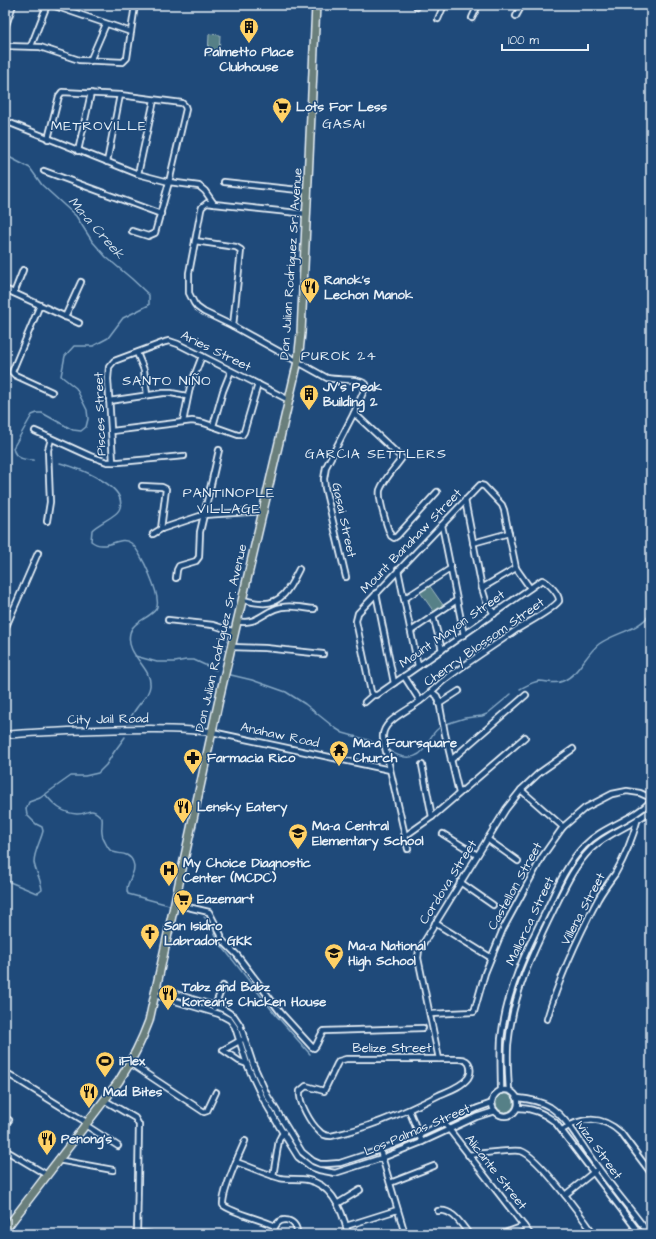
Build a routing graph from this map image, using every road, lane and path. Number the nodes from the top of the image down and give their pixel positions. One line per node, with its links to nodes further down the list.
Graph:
1 (13, 5): 13 (street)
2 (47, 5): 16 (street)
3 (52, 5): 12 (street)
4 (135, 5): 14 (street)
5 (316, 5): 29 (main road, Don Julian Rodriguez Sr. Avenue)
6 (444, 5): 11 (street)
7 (478, 5): 10 (street)
8 (522, 5): 9 (street)
9 (516, 16)
10 (472, 18)
11 (438, 19)
12 (106, 24): 14 (street); 17 (street)
13 (5, 28)
14 (131, 32): 17 (street)
15 (5, 46): 16 (street)
16 (31, 46): 17 (street)
17 (90, 61)
18 (91, 93): 19 (street); 22 (street); 23 (street)
19 (120, 95): 20 (street); 24 (street)
20 (154, 100): 26 (street); 27 (street)
21 (5, 121): 22 (street)
22 (48, 139): 23 (street)
23 (78, 151): 24 (street)
24 (107, 162): 26 (street)
25 (44, 171): 31 (street)
26 (138, 174): 27 (street)
27 (169, 182): 30 (street); 31 (street)
28 (224, 182): 29 (street)
29 (308, 191): 32 (main road, Don Julian Rodriguez Sr. Avenue)
30 (214, 204): 32 (street); 34 (street)
31 (161, 214): 33 (street)
32 (307, 214): 45 (main road, Don Julian Rodriguez Sr. Avenue)
33 (132, 231)
34 (196, 241): 42 (street); 42 (street)
35 (23, 270): 38 (street)
36 (82, 282): 40 (street)
37 (5, 289): 38 (street)
38 (14, 293): 39 (street)
39 (40, 305): 40 (street); 49 (street)
40 (65, 317): 41 (street)
41 (79, 323)
42 (233, 326): 45 (street)
43 (137, 353): 44 (street, Aries Street); 46 (street, Aries Street); 50 (street)
44 (202, 356): 47 (street, Aries Street); 51 (street)
45 (298, 361): 52 (main road, Don Julian Rodriguez Sr. Avenue); 54 (street, Gasai Street)
46 (110, 365): 53 (street, Pisces Street)
47 (231, 371): 48 (street, Aries Street); 56 (street)
48 (258, 384): 52 (street, Aries Street); 56 (street)
49 (52, 392)
50 (147, 395): 51 (street); 53 (street)
51 (187, 396): 55 (street)
52 (289, 400): 66 (main road, Don Julian Rodriguez Sr. Avenue)
53 (109, 401): 57 (street, Pisces Street)
54 (354, 413): 64 (street); 79 (street, Gasai Street)
55 (183, 422): 56 (street); 57 (street)
56 (213, 426)
57 (112, 431): 62 (street, Pisces Street)
58 (35, 432): 59 (street)
59 (51, 439): 62 (street); 68 (street)
60 (219, 450): 67 (street)
61 (184, 456): 62 (street)
62 (113, 462)
63 (142, 486): 70 (street)
64 (437, 492)
65 (465, 500): 69 (street, Mount Banahaw Street); 71 (street, Mount Banahaw Street); 73 (street)
66 (263, 511): 67 (street); 86 (main road, Don Julian Rodriguez Sr. Avenue)
67 (203, 515): 70 (street); 80 (street)
68 (47, 521)
69 (442, 525): 77 (street); 78 (street, Mount Banahaw Street)
70 (161, 529): 72 (street)
71 (509, 533): 73 (street); 75 (street)
72 (153, 534)
73 (473, 544): 81 (street)
74 (38, 553): 93 (street)
75 (516, 568): 81 (street); 82 (street)
76 (299, 569): 86 (street)
77 (450, 569): 84 (street); 87 (street)
78 (398, 570): 83 (street, Mount Banahaw Street); 84 (street)
79 (346, 577)
80 (176, 578)
81 (482, 588): 89 (street)
82 (530, 588): 85 (street, Mount Mayon Street); 89 (street, Mount Mayon Street)
83 (376, 593): 102 (street); 105 (street, Mount Banahaw Street)
84 (404, 599): 94 (street)
85 (560, 599): 104 (street, Cherry Blossom Street)
86 (242, 600): 92 (main road, Don Julian Rodriguez Sr. Avenue)
87 (457, 600): 90 (street); 96 (street)
88 (314, 609): 92 (street)
89 (494, 614): 96 (street, Mount Mayon Street)
90 (433, 616): 94 (street); 98 (street)
91 (168, 620): 95 (street)
92 (237, 621): 95 (main road, Don Julian Rodriguez Sr. Avenue)
93 (5, 629)
94 (411, 631): 100 (street)
95 (235, 632): 97 (main road, Don Julian Rodriguez Sr. Avenue)
96 (464, 635): 98 (street, Mount Mayon Street)
97 (231, 647): 99 (street); 110 (main road, Don Julian Rodriguez Sr. Avenue)
98 (442, 650): 100 (street, Mount Mayon Street)
99 (323, 654)
100 (418, 666): 101 (street, Mount Mayon Street)
101 (404, 676): 102 (street, Mount Mayon Street); 107 (street)
102 (394, 683): 105 (street, Mount Mayon Street)
103 (459, 691): 109 (street)
104 (432, 692): 107 (street, Cherry Blossom Street); 109 (street)
105 (373, 695): 108 (street, Mount Mayon Street)
106 (526, 695): 114 (street)
107 (420, 701): 116 (street, Cherry Blossom Street)
108 (365, 702)
109 (439, 704): 114 (street)
110 (212, 732): 111 (street, City Jail Road); 116 (street, Anahaw Road); 132 (main road, Don Julian Rodriguez Sr. Avenue)
111 (5, 735)
112 (525, 737): 118 (street)
113 (574, 749): 117 (street, Cordova Street)
114 (451, 760): 118 (street)
115 (422, 765): 122 (street)
116 (390, 770): 126 (street)
117 (521, 790): 124 (street); 127 (street, Cordova Street)
118 (459, 793): 122 (street)
119 (651, 799): 120 (street, Mallorca Street); 124 (street, Castellon Street)
120 (640, 810): 123 (street, Villena Street); 155 (street, Mallorca Street)
121 (651, 810): 123 (street, Mallorca Street)
122 (432, 817): 126 (street)
123 (638, 819): 145 (street, Villena Street); 154 (street, Mallorca Street)
124 (563, 827): 135 (street, Castellon Street)
125 (443, 834): 129 (street)
126 (405, 836): 128 (street)
127 (487, 839): 129 (street, Cordova Street); 130 (street)
128 (408, 849)
129 (477, 855): 131 (street, Cordova Street)
130 (518, 861)
131 (460, 882): 133 (street); 134 (street, Cordova Street)
132 (175, 904): 137 (main road, Don Julian Rodriguez Sr. Avenue); 146 (street)
133 (493, 905)
134 (435, 923): 135 (street); 144 (street, Cordova Street)
135 (490, 957): 144 (street, Castellon Street)
136 (223, 986): 142 (street)
137 (155, 992): 138 (street, Los Palmas Street); 140 (street, Los Palmas Street); 150 (main road, Don Julian Rodriguez Sr. Avenue)
138 (173, 994): 139 (street, Los Palmas Street); 140 (street)
139 (183, 997): 141 (street); 142 (street, Los Palmas Street)
140 (171, 1000): 141 (street, Los Palmas Street)
141 (181, 1003): 143 (street, Los Palmas Street)
142 (214, 1006): 143 (street); 147 (street, Los Palmas Street)
143 (212, 1012): 148 (street, Los Palmas Street)
144 (430, 1014): 149 (street, Cordova Street)
145 (547, 1019)
146 (424, 1028)
147 (245, 1038): 148 (street); 152 (street, Los Palmas Street)
148 (240, 1041): 151 (street, Los Palmas Street); 151 (street)
149 (439, 1059): 161 (street, Belize Street); 161 (street, Belize Street)
150 (130, 1063): 156 (street); 158 (main road, Don Julian Rodriguez Sr. Avenue)
151 (246, 1064): 152 (street); 169 (street, Los Palmas Street)
152 (253, 1064): 166 (street, Los Palmas Street)
153 (10, 1076): 163 (street)
154 (509, 1090): 155 (street); 157 (street)
155 (501, 1091): 159 (street)
156 (216, 1092)
157 (518, 1098): 160 (street); 165 (street, Iviza Street)
158 (104, 1100): 163 (main road, Don Julian Rodriguez Sr. Avenue); 197 (street)
159 (492, 1103): 162 (street); 164 (street, Los Palmas Street)
160 (518, 1108): 162 (street); 168 (street, Iviza Street)
161 (409, 1110): 170 (street)
162 (495, 1111): 167 (street, Los Palmas Street)
163 (85, 1123): 173 (street); 178 (main road, Don Julian Rodriguez Sr. Avenue)
164 (445, 1124): 167 (street, Alicante Street); 170 (street, Los Palmas Street)
165 (569, 1126): 168 (street); 181 (street, Iviza Street); 184 (street)
166 (288, 1130): 169 (street); 175 (street, Los Palmas Street)
167 (449, 1130): 172 (street, Los Palmas Street); 176 (street, Alicante Street)
168 (562, 1130): 183 (street, Iviza Street)
169 (283, 1133): 177 (street, Los Palmas Street); 186 (street)
170 (419, 1135): 172 (street); 175 (street, Los Palmas Street)
171 (245, 1141): 179 (street)
172 (422, 1142): 177 (street, Los Palmas Street)
173 (118, 1146)
174 (5, 1150): 185 (street)
175 (380, 1150): 177 (street)
176 (468, 1155): 189 (street); 195 (street, Alicante Street)
177 (382, 1158): 187 (street)
178 (58, 1160): 182 (street); 185 (main road, Don Julian Rodriguez Sr. Avenue)
179 (236, 1162): 186 (street); 193 (street)
180 (434, 1166): 187 (street)
181 (598, 1168): 183 (street); 208 (street, Iviza Street)
182 (113, 1170)
183 (593, 1173): 189 (street); 207 (street, Iviza Street)
184 (651, 1173)
185 (47, 1175): 196 (main road, Don Julian Rodriguez Sr. Avenue)
186 (273, 1176): 190 (street)
187 (390, 1183): 191 (street)
188 (360, 1190): 190 (street)
189 (565, 1195): 206 (street)
190 (337, 1204): 194 (street)
191 (397, 1210): 194 (street); 202 (street)
192 (438, 1211): 203 (street)
193 (276, 1226): 199 (street); 200 (street)
194 (346, 1226): 201 (street)
195 (524, 1226): 204 (street); 205 (street, Alicante Street)
196 (5, 1230)
197 (137, 1233): 198 (street)
198 (150, 1234)
199 (274, 1234)
200 (297, 1234)
201 (348, 1234)
202 (405, 1234)
203 (469, 1234)
204 (502, 1234)
205 (530, 1234)
206 (594, 1234)
207 (640, 1234)
208 (649, 1234)

